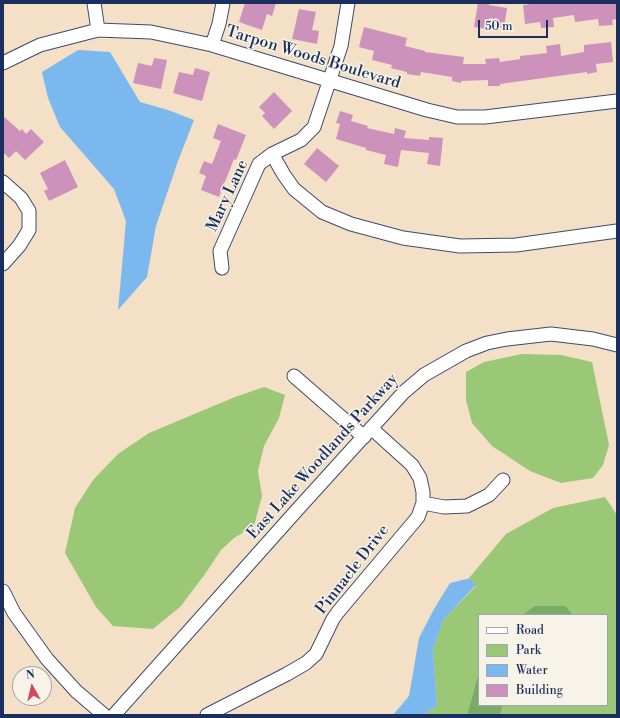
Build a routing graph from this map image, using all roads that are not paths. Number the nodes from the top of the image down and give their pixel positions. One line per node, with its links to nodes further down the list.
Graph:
1 (94, 3): 4 (street)
2 (223, 3): 5 (street)
3 (348, 3): 7 (street, Mary Lane)
4 (98, 30): 5 (street, Tarpon Woods Boulevard); 6 (street, Tarpon Woods Boulevard)
5 (212, 45): 7 (street, Tarpon Woods Boulevard)
6 (3, 63)
7 (330, 82): 8 (street, Tarpon Woods Boulevard); 9 (street, Mary Lane)
8 (617, 100)
9 (272, 154): 11 (street); 13 (street, Mary Lane)
10 (3, 182): 12 (street)
11 (617, 231)
12 (3, 264)
13 (222, 268)
14 (617, 345): 16 (street, East Lake Woodlands Parkway)
15 (294, 376): 16 (street)
16 (368, 432): 18 (street); 21 (street, East Lake Woodlands Parkway)
17 (504, 480): 18 (street)
18 (423, 503): 22 (street, Pinnacle Drive)
19 (3, 591): 20 (street)
20 (104, 715)
21 (114, 715)
22 (207, 715)

